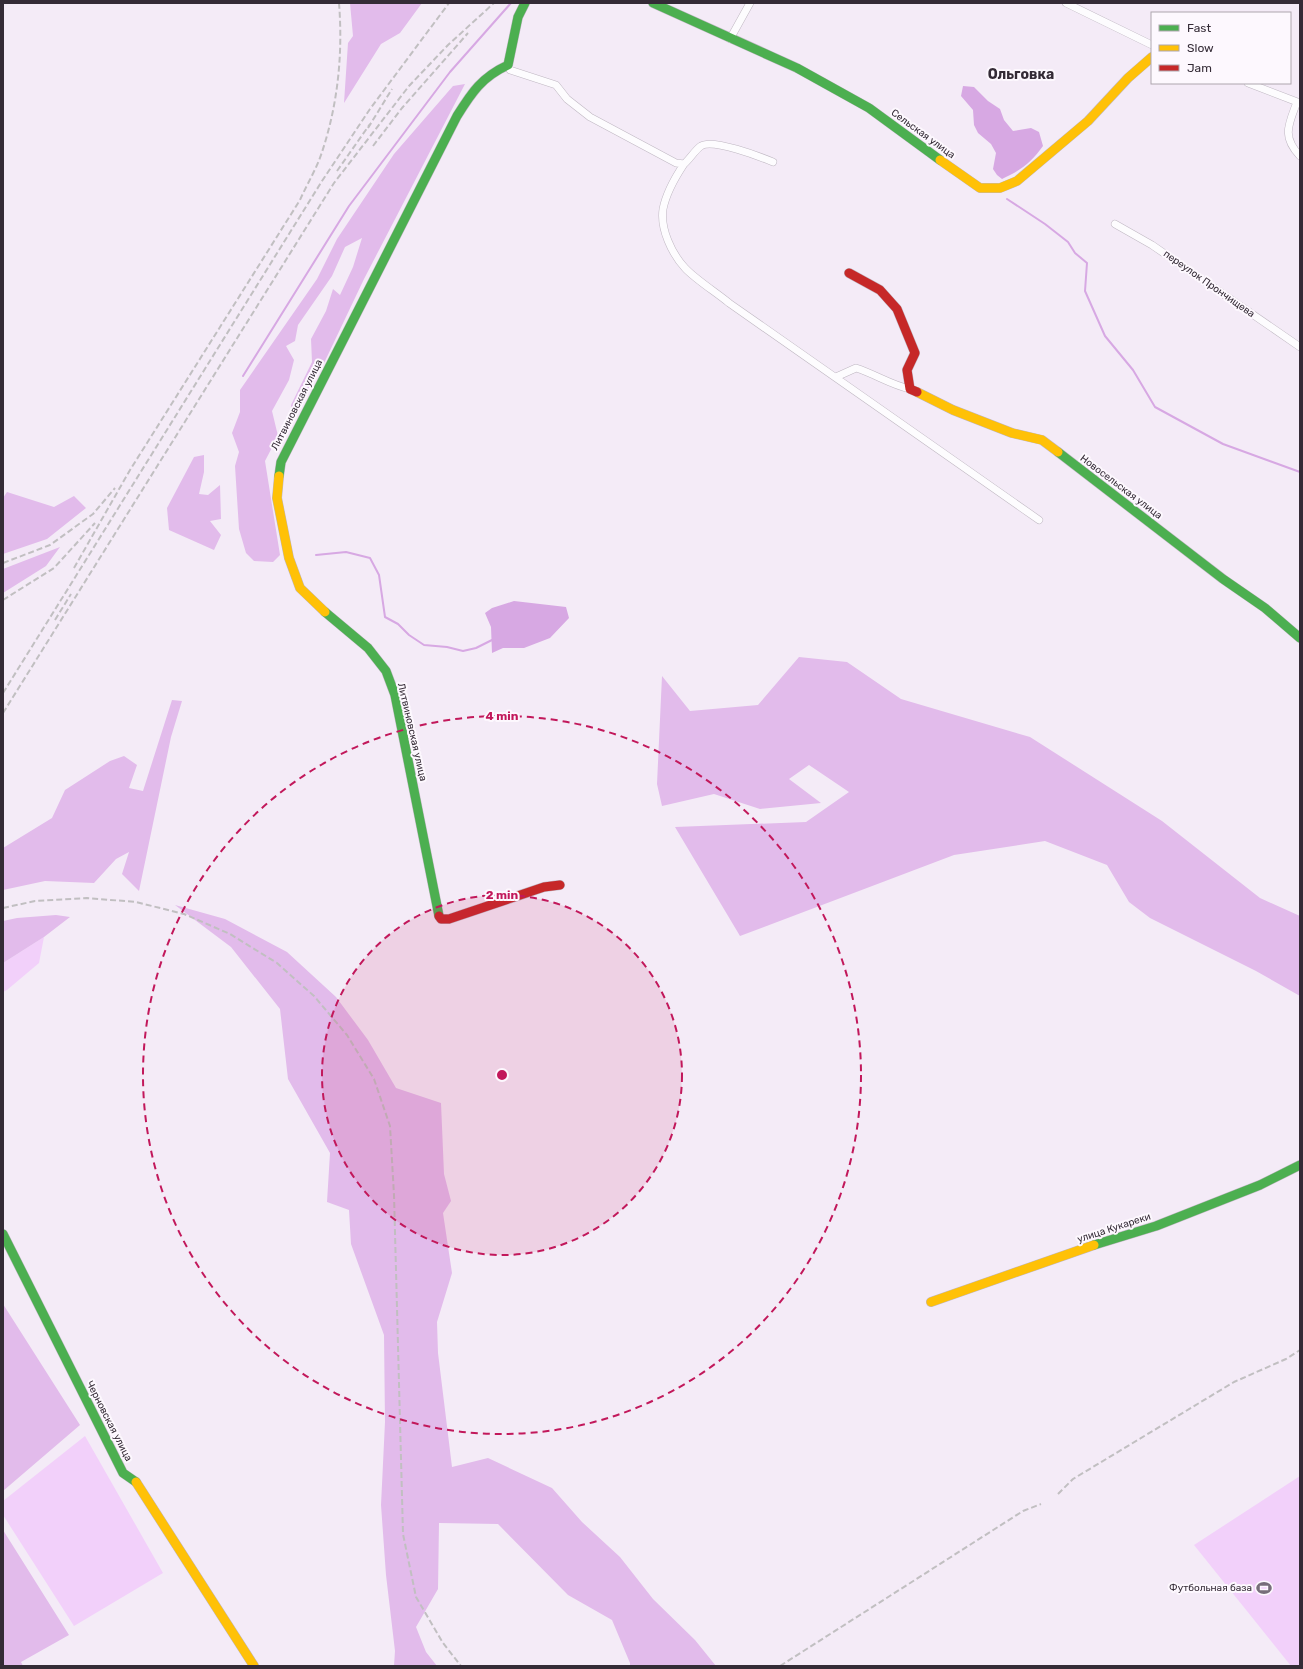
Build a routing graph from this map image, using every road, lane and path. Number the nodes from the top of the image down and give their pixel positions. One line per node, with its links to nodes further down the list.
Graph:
1 (525, 3): 8 (street)
2 (653, 3): 5 (street, Сельская улица)
3 (750, 3): 5 (street)
4 (1066, 3): 6 (street)
5 (730, 40): 7 (street, Сельская улица)
6 (1151, 45)
7 (1151, 58)
8 (508, 65): 13 (street); 21 (street, Литвиновская улица)
9 (1251, 84): 10 (street)
10 (1298, 102): 11 (street)
11 (1300, 156)
12 (773, 162): 13 (street)
13 (684, 164): 17 (street)
14 (1115, 224): 16 (street, переулок Прончищева)
15 (849, 273): 18 (street)
16 (1300, 347)
17 (836, 378): 18 (street, Новосельская улица); 19 (street)
18 (910, 389): 20 (street, Новосельская улица)
19 (1039, 520)
20 (1300, 638)
21 (560, 885)
22 (1300, 1165): 24 (street, улица Кукареки)
23 (3, 1234): 25 (street, Черновская улица)
24 (931, 1302)
25 (254, 1666)

